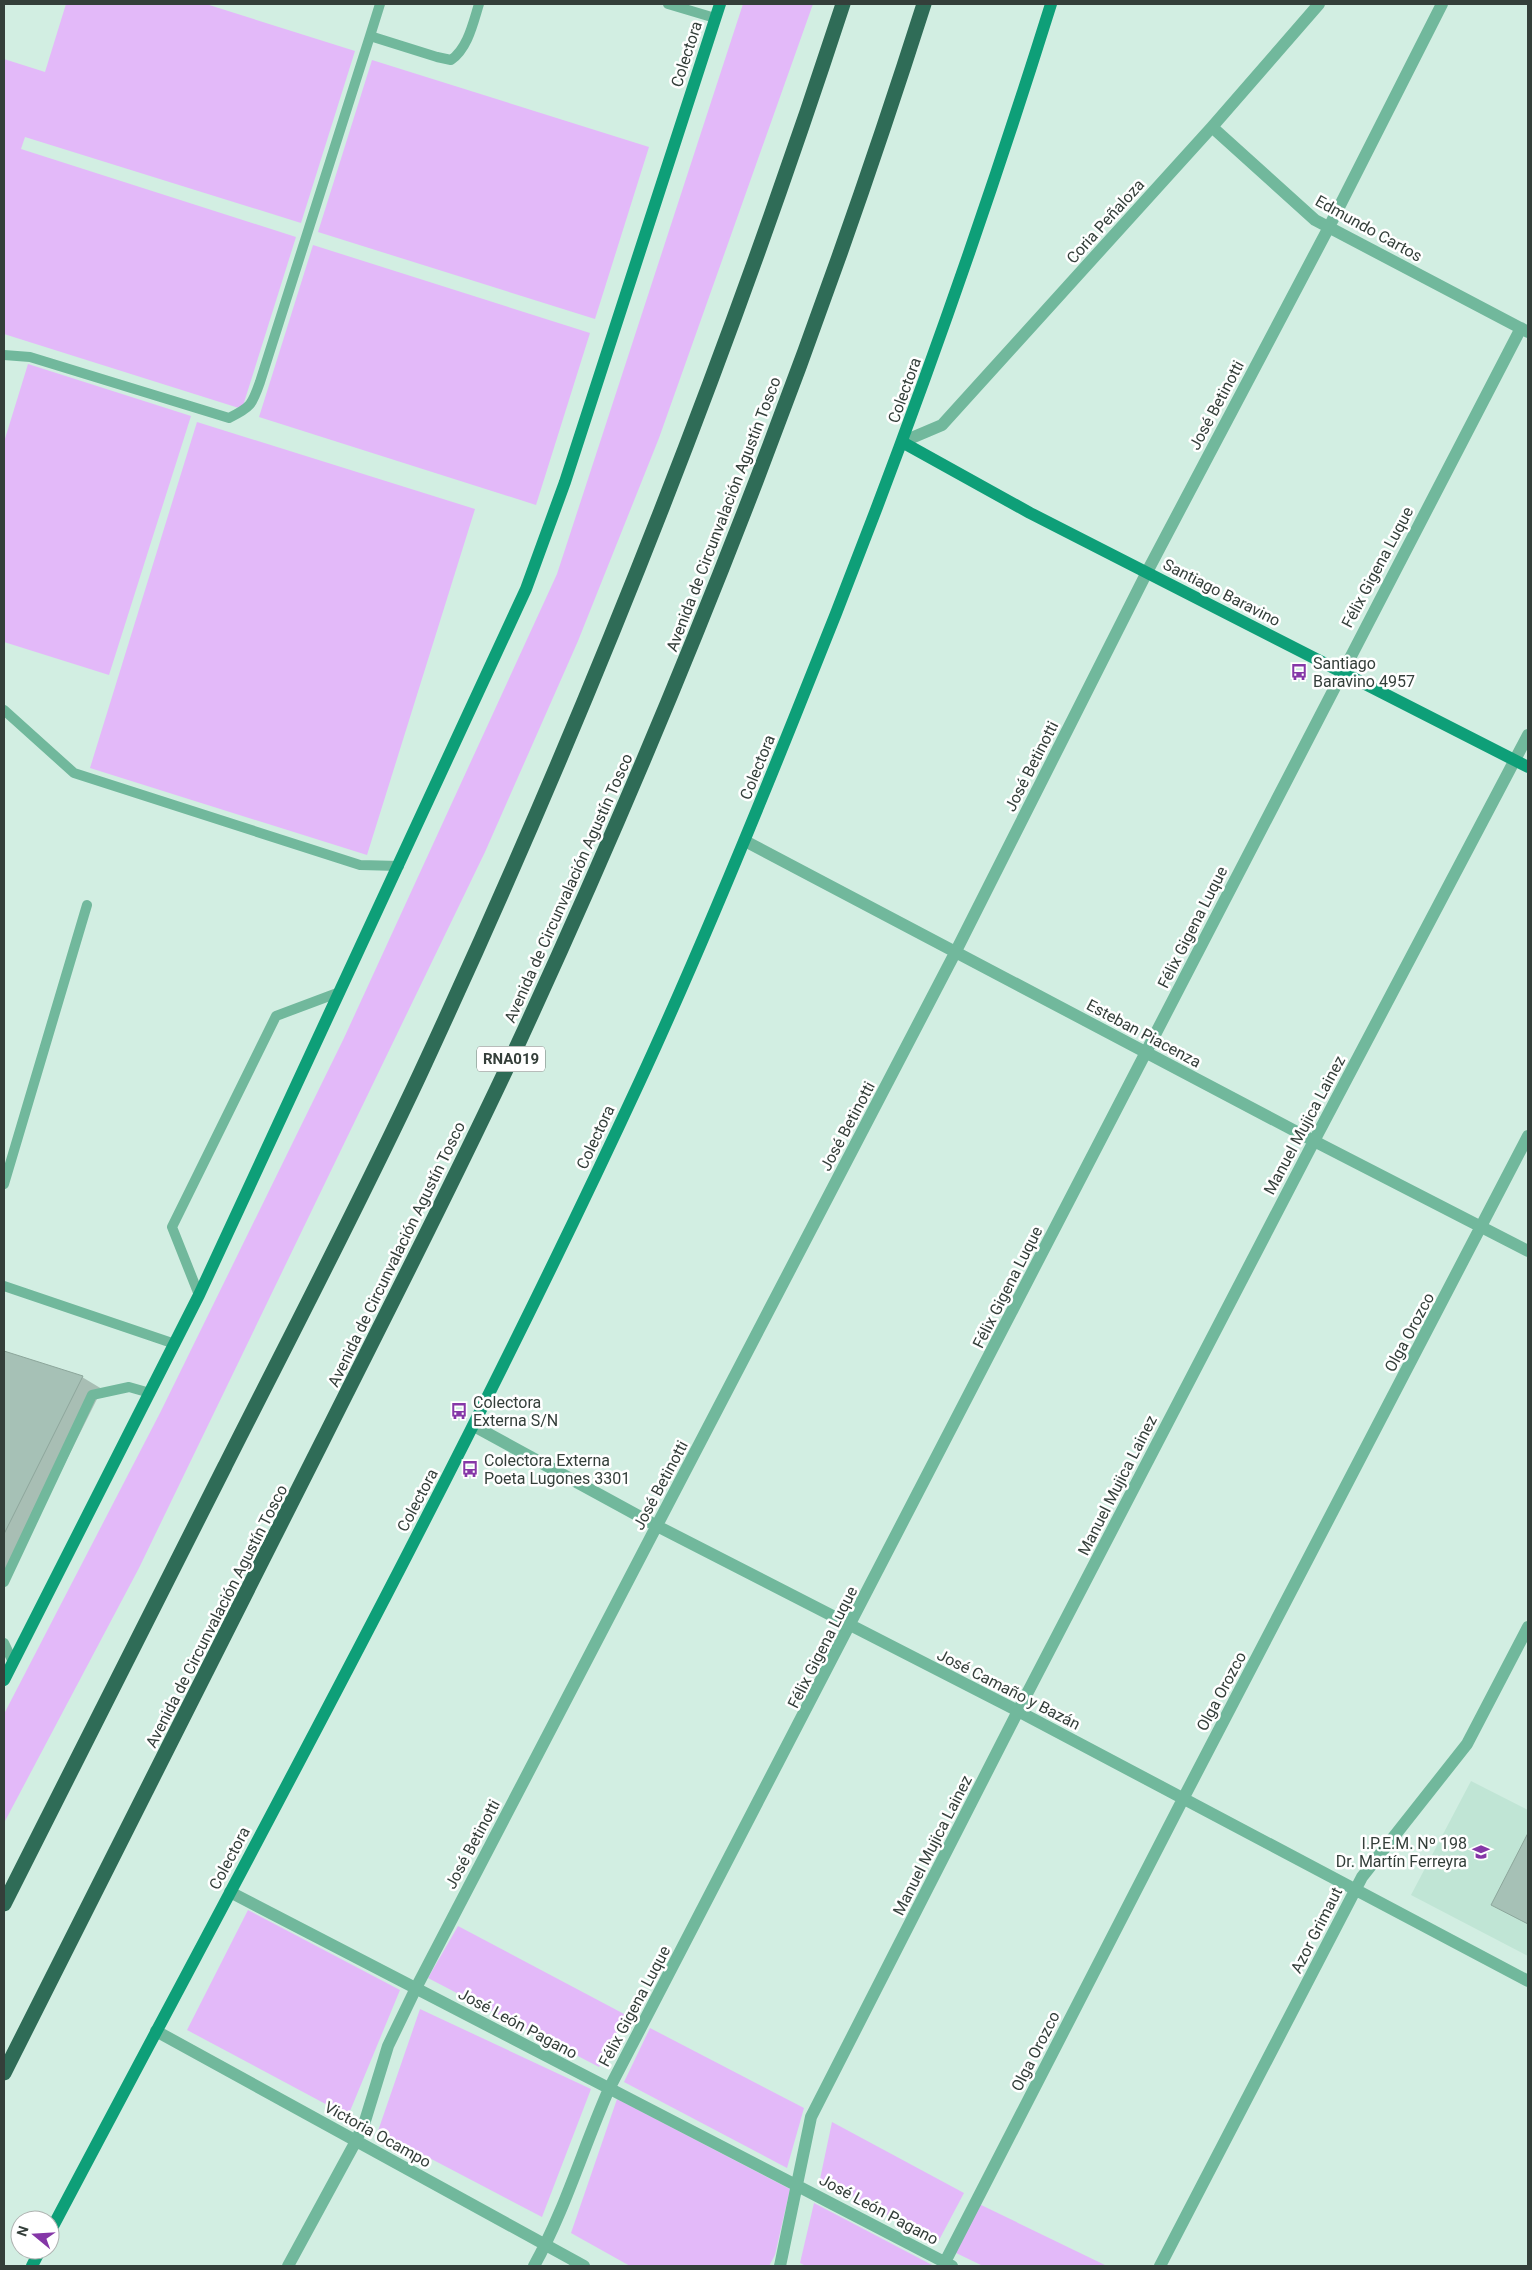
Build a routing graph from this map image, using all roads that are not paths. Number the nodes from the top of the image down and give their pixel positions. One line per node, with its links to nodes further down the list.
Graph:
1 (380, 4): 11 (lane)
2 (479, 4): 11 (lane)
3 (668, 4): 10 (lane)
4 (720, 4): 10 (main road, Colectora)
5 (843, 4): 50 (highway)
6 (924, 4): 54 (highway, Avenida de Circunvalación Agustín Tosco / RNA019)
7 (1050, 4): 16 (main road, Colectora)
8 (1318, 4): 12 (street, Coria Peñaloza)
9 (1442, 4): 13 (street, José Betinotti)
10 (715, 18): 24 (main road, Colectora)
11 (370, 36): 15 (lane)
12 (1212, 127): 13 (street, Edmundo Cartos); 16 (street, Coria Peñaloza)
13 (1329, 227): 14 (street, Edmundo Cartos); 17 (street, José Betinotti)
14 (1524, 330): 18 (street, Félix Gigena Luque)
15 (4, 355)
16 (902, 442): 17 (main road, Santiago Baravino); 23 (main road, Colectora)
17 (1147, 572): 18 (main road, Santiago Baravino); 26 (street, José Betinotti)
18 (1341, 671): 21 (main road, Santiago Baravino); 28 (street, Félix Gigena Luque)
19 (4, 710): 24 (lane)
20 (1528, 735): 21 (street, Manuel Mujica Lainez)
21 (1515, 760): 22 (main road, Santiago Baravino); 30 (street, Manuel Mujica Lainez)
22 (1528, 767)
23 (745, 842): 26 (street, Esteban Piacenza); 38 (main road, Colectora)
24 (398, 866): 27 (main road, Colectora)
25 (88, 905): 31 (lane)
26 (955, 953): 28 (street, Esteban Piacenza); 39 (street, José Betinotti)
27 (340, 992): 35 (main road, Colectora); 35 (lane)
28 (1146, 1052): 30 (street, Esteban Piacenza); 41 (street, Félix Gigena Luque)
29 (1528, 1136): 32 (street, Olga Orozco)
30 (1314, 1141): 32 (street, Esteban Piacenza); 46 (street, Manuel Mujica Lainez)
31 (4, 1184)
32 (1482, 1227): 33 (street, Esteban Piacenza); 47 (street, Olga Orozco)
33 (1528, 1251)
34 (4, 1286): 36 (lane)
35 (199, 1296): 36 (main road, Colectora)
36 (175, 1344): 37 (main road, Colectora)
37 (150, 1393): 40 (lane); 44 (main road, Colectora)
38 (474, 1426): 39 (street, José Camaño y Bazán); 49 (main road, Colectora)
39 (657, 1526): 41 (street, José Camaño y Bazán); 52 (street, José Betinotti)
40 (4, 1582)
41 (851, 1626): 46 (street, José Camaño y Bazán); 55 (street, Félix Gigena Luque)
42 (1528, 1627): 48 (street, Azor Grimaut)
43 (4, 1643): 44 (lane)
44 (13, 1662): 45 (main road, Colectora)
45 (4, 1680)
46 (1018, 1711): 47 (street, José Camaño y Bazán); 57 (street, Manuel Mujica Lainez)
47 (1183, 1799): 48 (street, José Camaño y Bazán); 60 (street, Olga Orozco)
48 (1355, 1889): 51 (street, José Camaño y Bazán); 65 (street, Azor Grimaut)
49 (230, 1892): 52 (street, José León Pagano); 53 (main road, Colectora)
50 (4, 1904)
51 (1528, 1981)
52 (416, 1988): 55 (street, José León Pagano); 56 (street, José Betinotti)
53 (156, 2031): 56 (street, Victoria Ocampo); 58 (main road, Colectora)
54 (4, 2073)
55 (609, 2089): 57 (street, José León Pagano); 59 (street, Félix Gigena Luque)
56 (356, 2141): 59 (street, Victoria Ocampo); 61 (street, José Betinotti)
57 (798, 2184): 60 (street, José León Pagano); 64 (street, Manuel Mujica Lainez)
58 (60, 2213)
59 (546, 2245): 62 (street, Félix Gigena Luque); 63 (street, Victoria Ocampo)
60 (948, 2264)
61 (288, 2266)
62 (534, 2266)
63 (584, 2266)
64 (780, 2266)
65 (1160, 2266)

